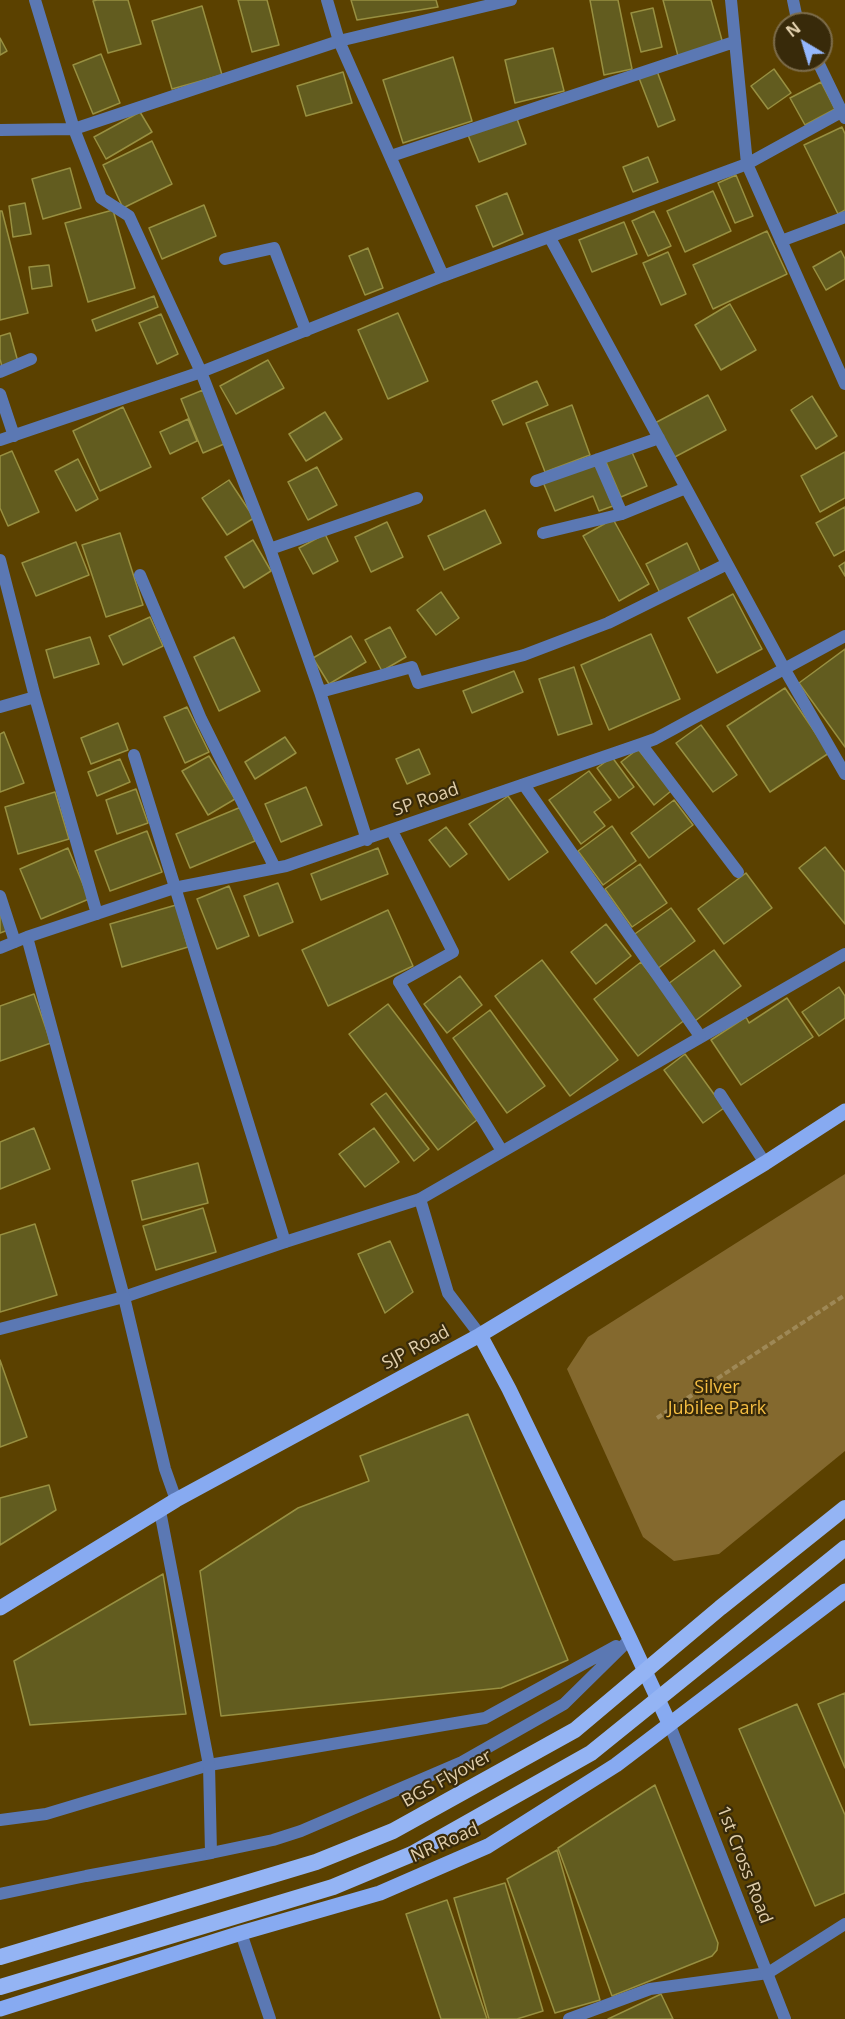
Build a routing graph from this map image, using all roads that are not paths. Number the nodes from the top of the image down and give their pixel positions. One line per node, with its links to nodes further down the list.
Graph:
1 (35, 0): 9 (street)
2 (327, 0): 5 (street)
3 (512, 0): 5 (street)
4 (730, 0): 6 (street)
5 (339, 41): 9 (street); 11 (street)
6 (734, 42): 11 (street); 12 (street)
7 (823, 72): 8 (street)
8 (844, 113): 12 (street)
9 (74, 129): 10 (street); 21 (street)
10 (0, 130)
11 (391, 156): 17 (street)
12 (747, 164): 14 (street); 15 (street)
13 (845, 217): 15 (street)
14 (550, 238): 17 (street); 25 (street)
15 (782, 241): 22 (street)
16 (225, 259): 18 (street)
17 (443, 276): 18 (street)
18 (306, 331): 21 (street)
19 (31, 359): 20 (street)
20 (0, 372)
21 (201, 372): 24 (street); 33 (street)
22 (845, 384)
23 (0, 394): 24 (street)
24 (14, 436): 26 (street)
25 (659, 438): 27 (street); 29 (street)
26 (0, 440)
27 (598, 459): 28 (street); 31 (street)
28 (536, 481)
29 (686, 488): 31 (street); 35 (street)
30 (417, 498): 33 (street)
31 (622, 514): 32 (street)
32 (543, 533)
33 (270, 549): 40 (street)
34 (0, 561): 37 (street)
35 (727, 564): 39 (street); 40 (street)
36 (140, 575): 49 (street)
37 (5, 605): 41 (street)
38 (845, 636): 39 (street, SP Road)
39 (784, 669): 43 (street, SP Road); 45 (street)
40 (320, 693): 48 (street)
41 (35, 697): 42 (street); 53 (street)
42 (0, 707)
43 (641, 744): 46 (street, SP Road); 50 (street)
44 (134, 755): 51 (street)
45 (845, 774)
46 (524, 784): 47 (street, SP Road); 57 (street)
47 (392, 831): 48 (street, SP Road); 60 (street)
48 (367, 840): 49 (street, SP Road)
49 (275, 868): 51 (street, SP Road)
50 (738, 872)
51 (174, 888): 53 (street, SP Road); 63 (street)
52 (0, 896): 54 (street)
53 (97, 914): 54 (street, SP Road)
54 (21, 940): 55 (street, SP Road); 64 (street)
55 (0, 948)
56 (845, 954): 57 (street)
57 (700, 1036): 60 (street)
58 (720, 1094): 61 (street)
59 (845, 1111): 61 (main road, SJP Road)
60 (502, 1151): 62 (street)
61 (765, 1162): 66 (main road, SJP Road)
62 (420, 1199): 63 (street); 66 (street)
63 (285, 1242): 64 (street)
64 (124, 1297): 65 (street); 67 (street)
65 (0, 1329)
66 (480, 1335): 67 (main road, SJP Road); 73 (main road)
67 (176, 1500): 69 (main road, SJP Road)
68 (845, 1508): 81 (highway, BGS Flyover, bridge)
69 (160, 1511): 72 (main road, SJP Road); 75 (street)
70 (845, 1548): 83 (highway, bridge)
71 (845, 1591): 74 (main road, NR Road)
72 (0, 1608)
73 (630, 1639): 74 (main road); 75 (street); 77 (street)
74 (669, 1724): 80 (main road, NR Road); 82 (street, 1st Cross Road)
75 (209, 1765): 76 (street); 77 (street)
76 (0, 1820)
77 (211, 1853): 78 (street)
78 (0, 1894)
79 (845, 1923): 82 (street)
80 (241, 1933): 84 (main road, NR Road); 85 (street)
81 (0, 1957)
82 (768, 1974): 86 (street); 87 (street, 1st Cross Road)
83 (0, 1987)
84 (0, 2009)
85 (270, 2019)
86 (569, 2019)
87 (785, 2019)

